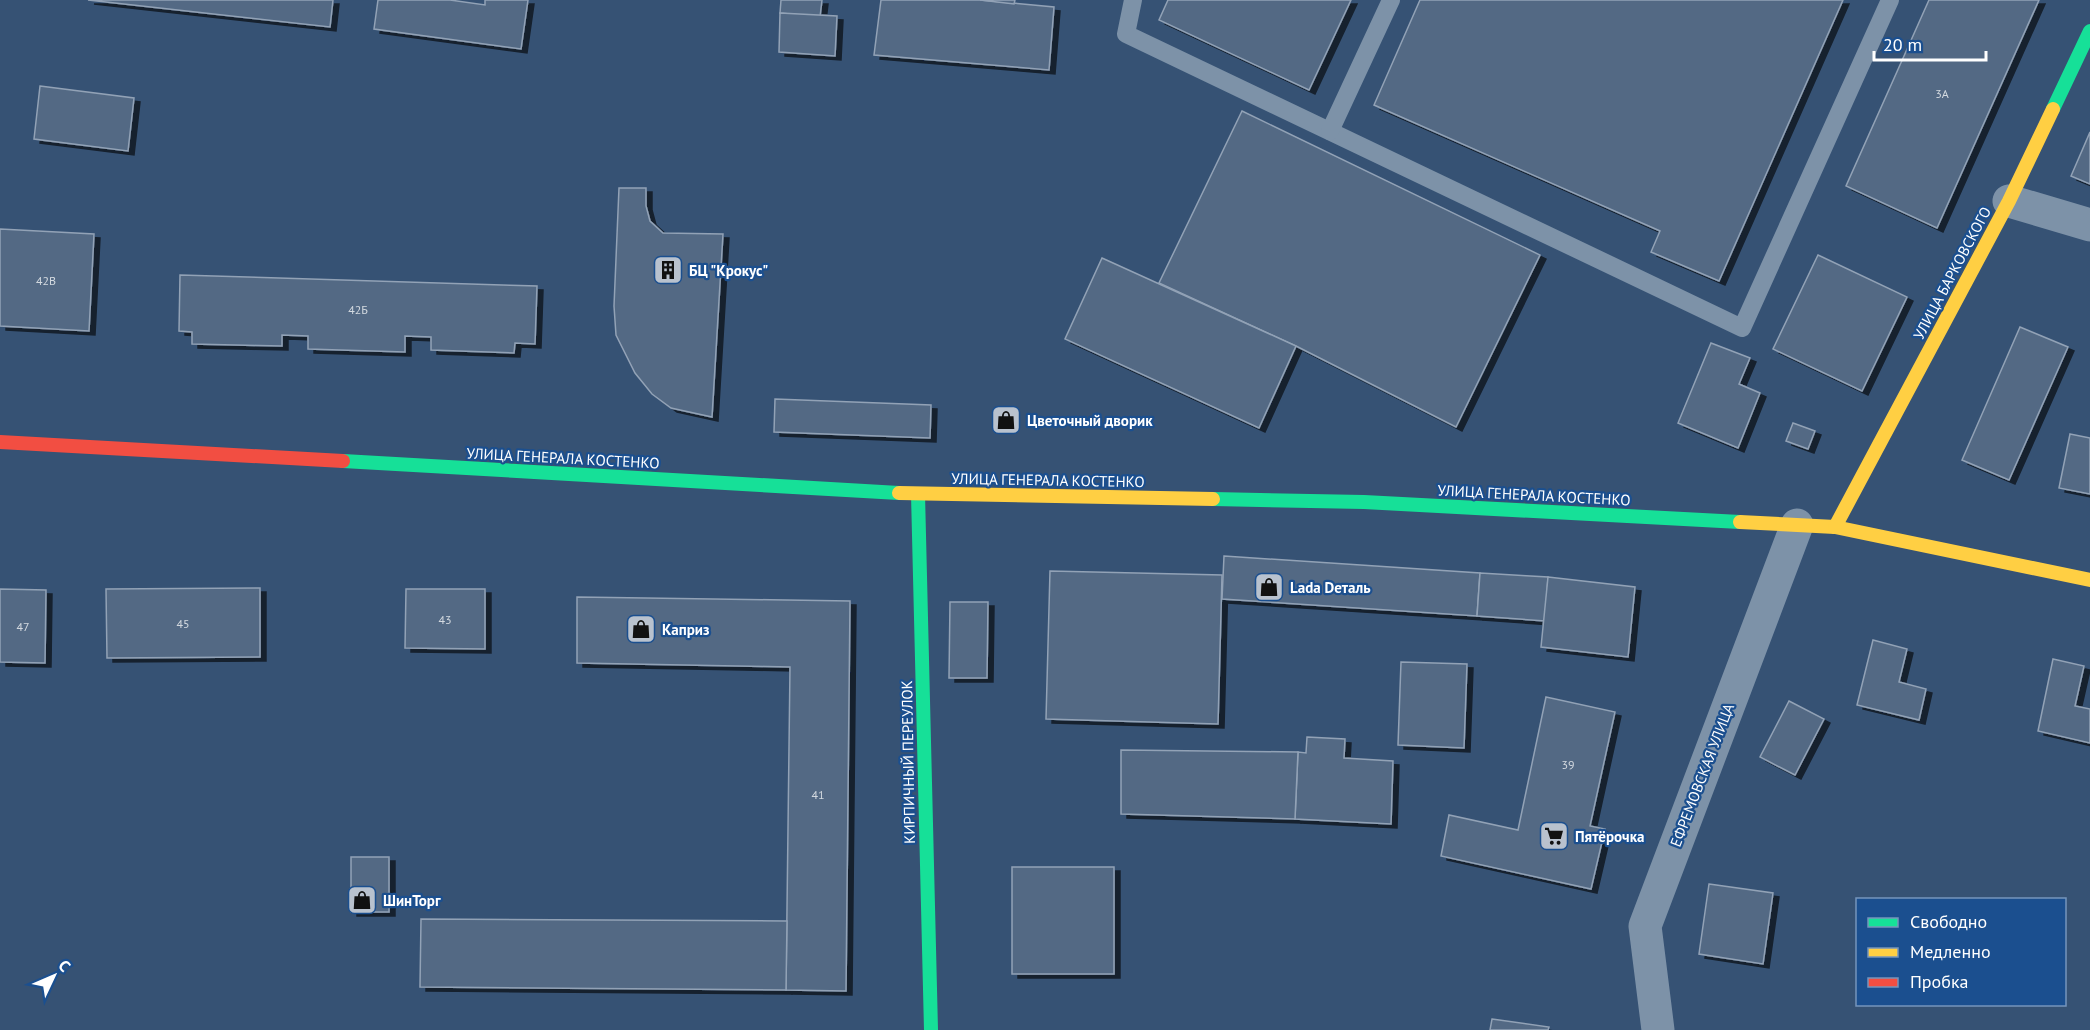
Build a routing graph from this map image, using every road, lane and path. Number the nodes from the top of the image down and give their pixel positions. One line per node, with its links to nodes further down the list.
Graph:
1 (1133, 0): 5 (lane)
2 (1391, 0): 5 (lane)
3 (1890, 0): 5 (lane)
4 (2090, 31): 6 (main road, УЛИЦА БАРКОВСКОГО)
5 (1330, 131)
6 (2009, 201): 7 (street); 11 (main road, УЛИЦА БАРКОВСКОГО)
7 (2090, 225)
8 (0, 442): 9 (main road, УЛИЦА ГЕНЕРАЛА КОСТЕНКО)
9 (918, 494): 10 (main road, УЛИЦА ГЕНЕРАЛА КОСТЕНКО); 13 (main road, КИРПИЧНЫЙ ПЕРЕУЛОК)
10 (1797, 525): 11 (main road, УЛИЦА ГЕНЕРАЛА КОСТЕНКО); 14 (street, ЕФРЕМОВСКАЯ УЛИЦА)
11 (1835, 527): 12 (main road, УЛИЦА ГЕНЕРАЛА КОСТЕНКО)
12 (2090, 580)
13 (931, 1030)
14 (1658, 1030)

